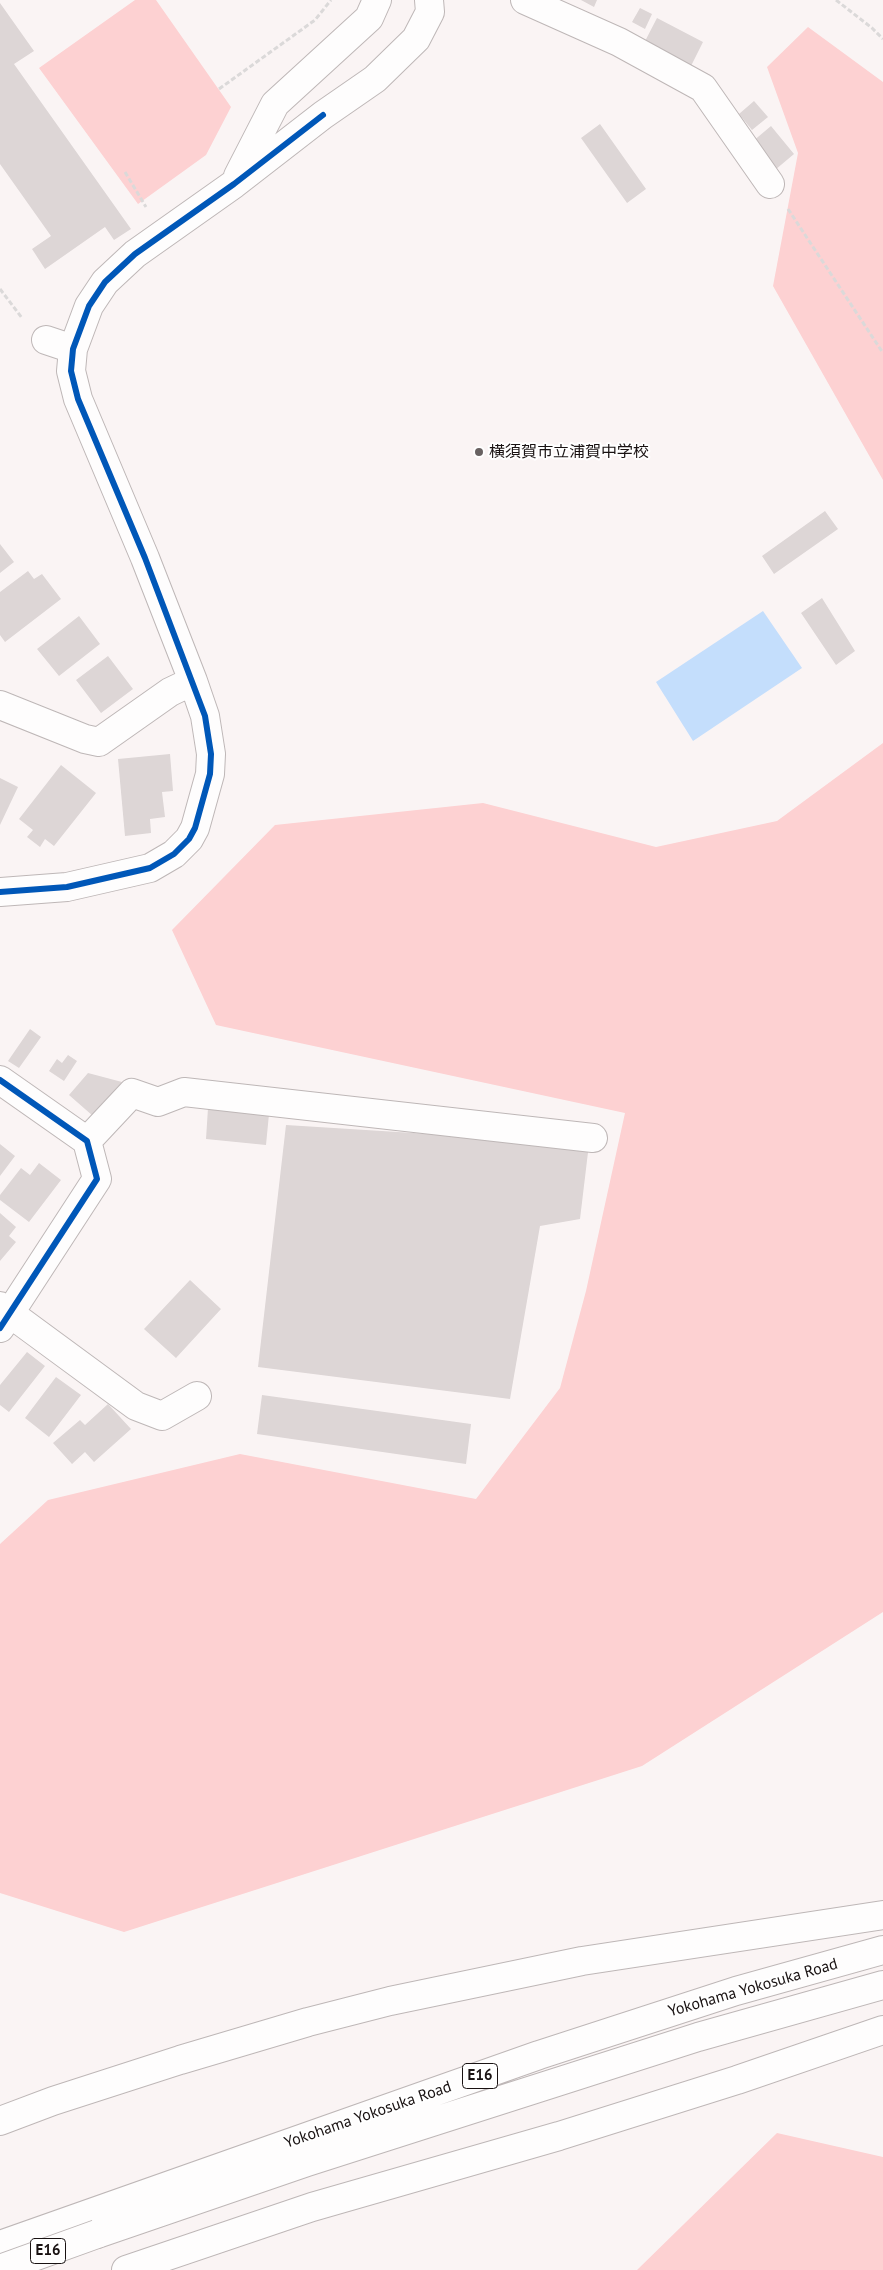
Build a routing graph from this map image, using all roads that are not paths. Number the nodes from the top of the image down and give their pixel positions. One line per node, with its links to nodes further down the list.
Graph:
1 (377, 0): 4 (main road)
2 (429, 0): 4 (main road)
3 (525, 0): 5 (main road)
4 (234, 184): 7 (main road)
5 (770, 184)
6 (46, 340): 7 (main road)
7 (73, 349): 8 (main road)
8 (193, 681): 9 (main road); 10 (main road)
9 (0, 705)
10 (0, 892)
11 (0, 1080): 13 (main road)
12 (593, 1138): 13 (main road)
13 (87, 1141): 14 (main road)
14 (4, 1315): 15 (main road)
15 (197, 1396)
16 (883, 1915): 20 (main road)
17 (883, 1950): 21 (main road, Yokohama Yokosuka Road / E16)
18 (883, 1985): 21 (main road, Yokohama Yokosuka Road / E16)
19 (883, 2030): 26 (main road)
20 (0, 2121)
21 (89, 2225): 22 (main road, Yokohama Yokosuka Road / E16); 24 (main road, Yokohama Yokosuka Road / E16, bridge)
22 (0, 2245)
23 (0, 2263): 25 (main road)
24 (0, 2269)
25 (14, 2270)
26 (126, 2270)

